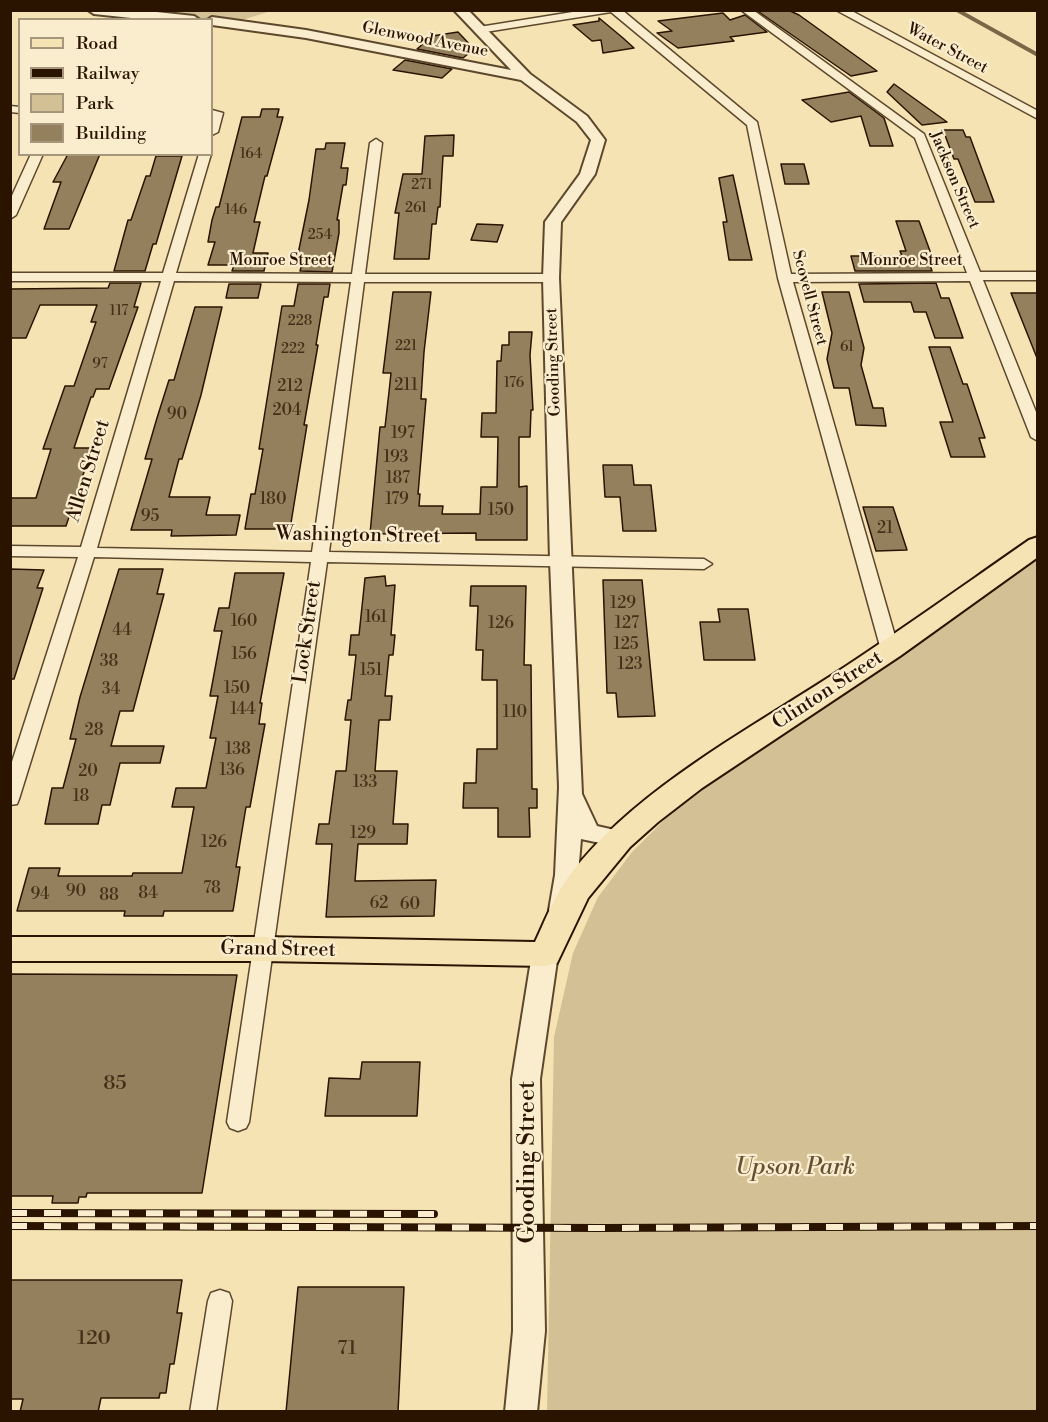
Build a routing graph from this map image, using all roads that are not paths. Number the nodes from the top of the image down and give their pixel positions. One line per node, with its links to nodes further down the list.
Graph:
1 (94, 10): 7 (street)
2 (460, 10): 9 (street, Gooding Street)
3 (608, 10): 9 (street)
4 (615, 10): 22 (street, Scovell Street)
5 (746, 10): 19 (street, Jackson Street)
6 (841, 10): 11 (street, Water Street)
7 (174, 18)
8 (213, 21): 10 (street, Glenwood Avenue)
9 (479, 30): 10 (street, Gooding Street)
10 (525, 77): 21 (street, Gooding Street)
11 (1038, 116)
12 (376, 142): 20 (street, Lock Street)
13 (36, 156): 15 (street)
14 (204, 156): 18 (street, Allen Street)
15 (10, 215)
16 (1038, 276): 19 (street, Monroe Street)
17 (10, 277): 18 (street, Monroe Street)
18 (170, 277): 20 (street, Monroe Street); 26 (street, Allen Street)
19 (977, 277): 22 (street, Monroe Street); 23 (street, Jackson Street)
20 (356, 278): 21 (street, Monroe Street); 27 (street, Lock Street)
21 (551, 278): 28 (street, Gooding Street)
22 (786, 278): 30 (street, Scovell Street)
23 (1038, 437)
24 (1038, 545): 30 (main road, Clinton Street)
25 (10, 551): 26 (street, Washington Street)
26 (87, 553): 27 (street, Washington Street); 32 (street, Allen Street)
27 (320, 555): 28 (street, Washington Street); 36 (street, Lock Street)
28 (560, 561): 29 (street, Washington Street); 31 (street, Gooding Street)
29 (704, 564)
30 (890, 650): 33 (main road, Clinton Street)
31 (571, 787): 33 (street, Gooding Street); 34 (street, Gooding Street)
32 (10, 799)
33 (619, 839): 34 (main road, Gooding Street)
34 (561, 918): 37 (main road, Gooding Street)
35 (10, 949): 36 (main road, Grand Street)
36 (262, 949): 37 (main road, Grand Street); 38 (street, Lock Street)
37 (545, 954): 41 (street, Gooding Street)
38 (238, 1122)
39 (220, 1301): 40 (street)
40 (203, 1412)
41 (521, 1412)

